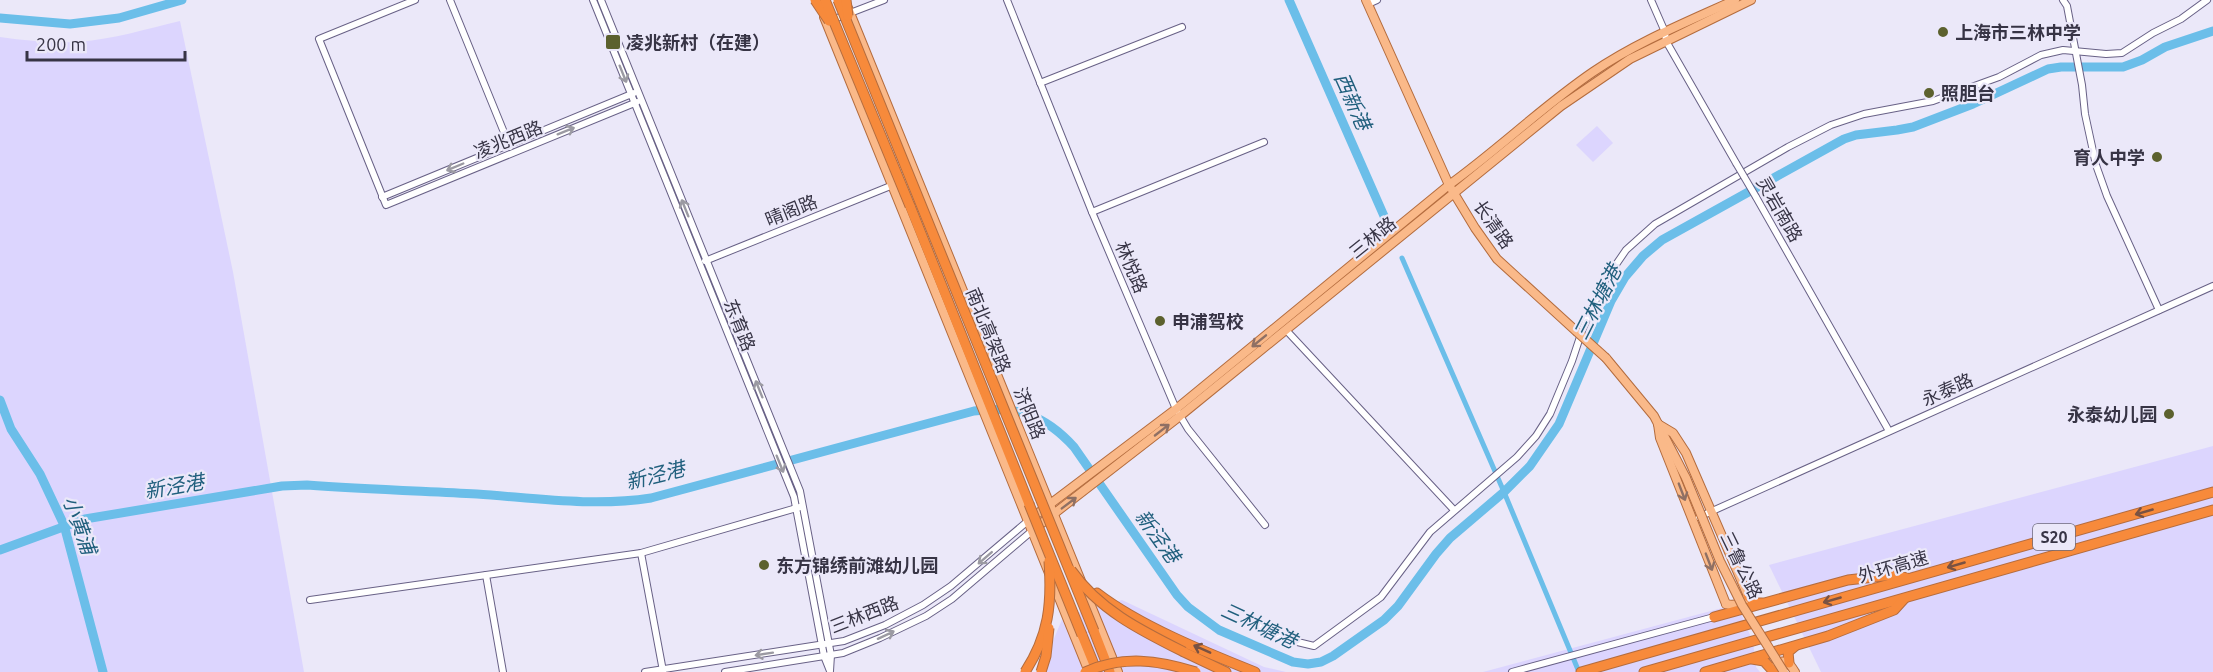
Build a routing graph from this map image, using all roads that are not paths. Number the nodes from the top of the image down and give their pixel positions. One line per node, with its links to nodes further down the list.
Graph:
1 (416, 0): 33 (street)
2 (450, 0): 29 (street)
3 (593, 0): 25 (street, 东育路, one-way to 25)
4 (601, 0): 25 (street, 东育路)
5 (816, 0): 18 (main road); 21 (highway, bridge)
6 (825, 0): 21 (highway, 南北高架路, bridge)
7 (838, 0): 20 (highway, 南北高架路, bridge)
8 (845, 0): 17 (main road, 济阳路); 20 (highway, bridge)
9 (884, 0): 17 (street)
10 (1007, 0): 24 (street, 林悦路)
11 (1651, 0): 22 (street, 灵岩南路)
12 (1735, 0): 22 (main road, 三林路)
13 (1751, 0): 22 (main road, 三林路)
14 (2063, 0): 23 (street)
15 (2207, 0): 23 (street)
16 (1370, 1): 32 (main road, 长清路)
17 (850, 13): 18 (street); 47 (main road, 济阳路)
18 (826, 22): 31 (main road)
19 (1182, 27): 24 (street)
20 (850, 30): 59 (highway, 南北高架路, bridge)
21 (839, 35): 58 (highway, 南北高架路, bridge)
22 (1665, 37): 32 (main road, 三林路); 44 (street, 灵岩南路, bridge)
23 (2077, 52): 39 (street); 41 (street)
24 (1040, 83): 34 (street, 林悦路)
25 (634, 93): 26 (street, 东育路); 27 (street, 东育路); 29 (street, 凌兆西路)
26 (642, 100): 27 (street, 凌兆西路); 36 (street, 东育路, one-way to 26)
27 (634, 103): 30 (street, 凌兆西路, one-way to 27); 37 (street, 东育路)
28 (1264, 142): 34 (street)
29 (509, 145): 30 (street); 33 (street, 凌兆西路, one-way to 33)
30 (512, 153): 33 (street, 凌兆西路)
31 (893, 184): 36 (street, 晴阁路); 53 (main road)
32 (1452, 189): 35 (main road, 三林路); 41 (main road, 长清路)
33 (382, 197)
34 (1092, 212): 42 (street, 林悦路)
35 (1386, 242): 40 (main road, 三林路); 42 (main road, 三林路, one-way to 42)
36 (706, 260): 37 (street, 晴阁路); 48 (street, 东育路, one-way to 36)
37 (699, 263): 48 (street, 东育路, one-way to 48)
38 (2213, 286): 39 (street, 永泰路)
39 (2159, 310): 44 (street, 永泰路)
40 (1286, 330): 42 (main road, 三林路); 49 (street)
41 (1579, 330): 43 (main road, 长清路, bridge); 49 (street)
42 (1178, 413): 47 (main road, 三林路); 52 (main road, 三林路, one-way to 42); 55 (street, 林悦路)
43 (1658, 424): 45 (main road, 长清路); 51 (main road, 长清路); 54 (main road, 长清路, one-way to 54)
44 (1889, 431): 51 (street, 永泰路)
45 (1686, 478): 95 (main road, 三鲁公路, bridge)
46 (2213, 492): 61 (highway, 外环高速 / S20, one-way to 61)
47 (1050, 504): 52 (main road, 济阳路); 53 (main road, 三林路)
48 (799, 507): 57 (street); 71 (street, 东育路)
49 (1454, 510): 70 (street)
50 (2213, 510): 64 (highway, 外环高速 / S20)
51 (1712, 512): 54 (street, 永泰路); 63 (main road, 长清路)
52 (1052, 515): 56 (main road, 三林路); 87 (main road, 济阳路)
53 (1029, 520): 56 (main road); 71 (street, 三林西路, one-way to 71)
54 (1693, 520): 67 (main road, 长清路, one-way to 67)
55 (1265, 525)
56 (1033, 530): 73 (street, 三林西路, one-way to 56); 84 (main road)
57 (641, 553): 60 (street); 76 (street)
58 (1049, 553): 69 (highway, bridge); 85 (highway, 南北高架路, bridge)
59 (1063, 558): 62 (highway, bridge); 86 (highway, 南北高架路, bridge)
60 (486, 575): 65 (street); 79 (street)
61 (1909, 579): 66 (highway); 78 (highway, 外环高速 / S20, one-way to 78)
62 (1082, 582): 89 (highway, bridge); 90 (highway, one-way to 62, bridge)
63 (1748, 596): 66 (highway); 67 (main road)
64 (1906, 598): 72 (highway); 92 (highway, 外环高速 / S20)
65 (310, 600)
66 (1762, 603): 68 (highway)
67 (1726, 604): 68 (main road)
68 (1714, 616): 91 (street)
69 (1048, 620): 82 (highway, bridge); 83 (highway, bridge)
70 (1249, 621)
71 (826, 644): 73 (street, 东育路); 76 (street, 三林西路, one-way to 76)
72 (1798, 645): 74 (highway); 75 (highway)
73 (828, 655): 77 (street, 东育路); 81 (street, 三林西路)
74 (1749, 659): 93 (highway); 94 (highway)
75 (1790, 663): 94 (main road); 96 (main road)
76 (663, 671): 80 (street, 三林西路)
77 (830, 671)
78 (1585, 671)
79 (503, 672)
80 (645, 672)
81 (725, 672)
82 (1025, 672)
83 (1041, 672)
84 (1087, 672): 88 (highway, bridge)
85 (1096, 672)
86 (1110, 672)
87 (1118, 672)
88 (1196, 672)
89 (1226, 672)
90 (1256, 672)
91 (1512, 672)
92 (1644, 672)
93 (1705, 672)
94 (1774, 672)
95 (1784, 672)
96 (1796, 672)

